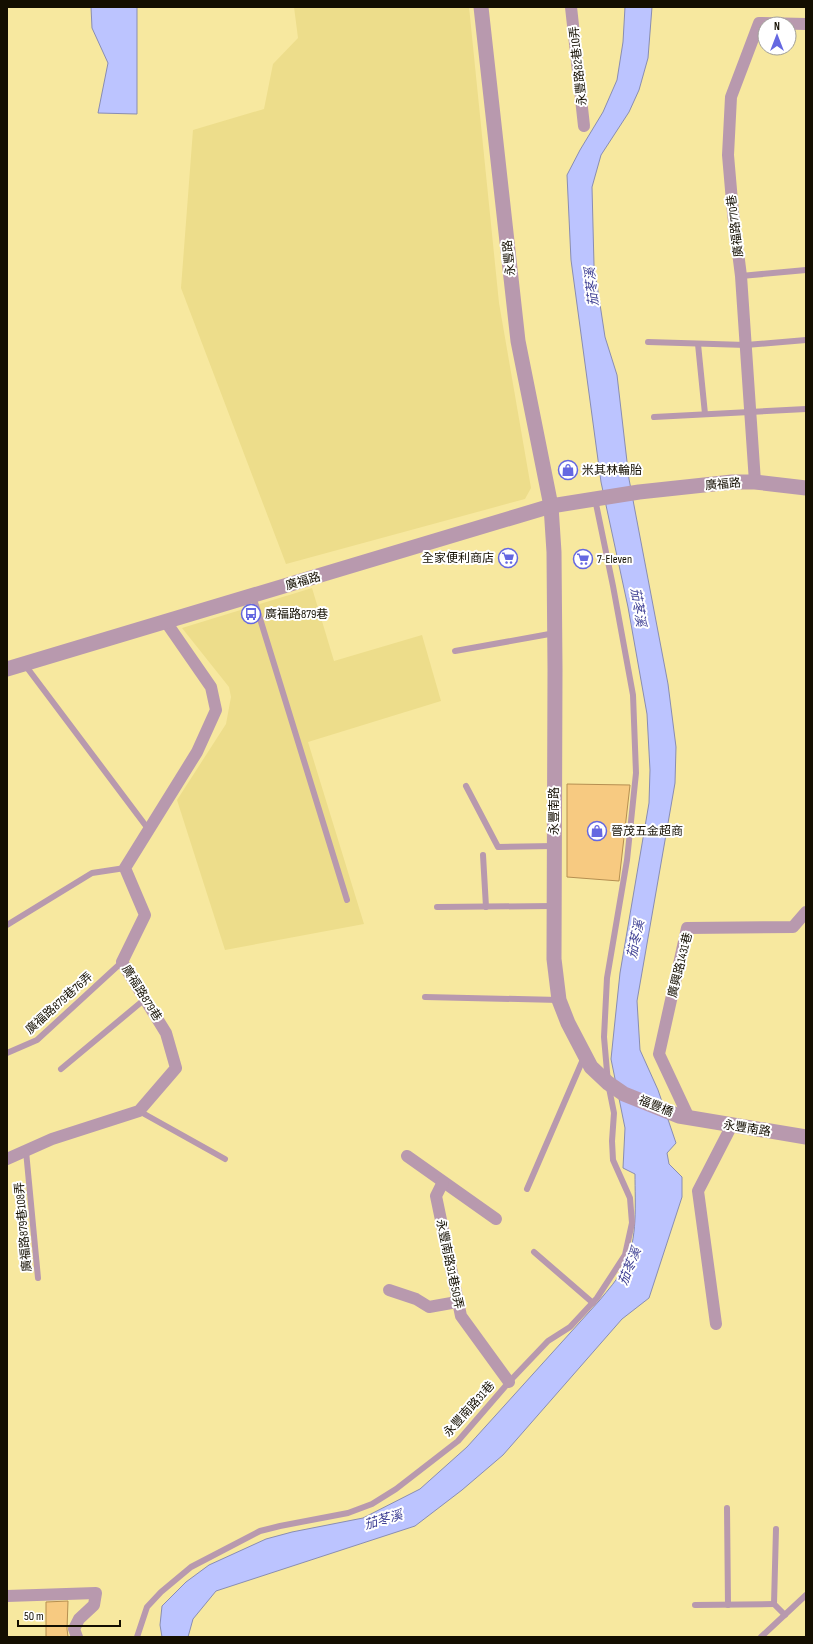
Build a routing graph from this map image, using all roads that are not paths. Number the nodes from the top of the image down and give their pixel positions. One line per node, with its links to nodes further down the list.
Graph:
1 (481, 7): 18 (street, 永豐路)
2 (571, 7): 4 (street, 永豐路82巷10弄)
3 (806, 24): 6 (street, 廣福路770巷)
4 (584, 126)
5 (806, 270): 6 (lane)
6 (741, 276): 10 (street, 廣福路770巷)
7 (806, 340): 10 (lane)
8 (648, 342): 9 (lane)
9 (698, 344): 10 (lane); 13 (lane)
10 (746, 345): 12 (street, 廣福路770巷)
11 (806, 409): 12 (lane)
12 (751, 411): 13 (lane); 15 (street, 廣福路770巷)
13 (705, 414): 14 (lane)
14 (654, 417)
15 (755, 482): 16 (street, 廣福路); 17 (street, 廣福路)
16 (805, 493)
17 (597, 499): 18 (street, 廣福路); 43 (lane, 永豐南路31巷)
18 (551, 506): 19 (street, 廣福路); 21 (street, 永豐南路)
19 (254, 596): 20 (street, 廣福路); 30 (lane)
20 (166, 622): 23 (street, 廣福路); 26 (street)
21 (555, 633): 22 (lane); 27 (street, 永豐南路)
22 (455, 651)
23 (24, 664): 24 (street, 廣福路); 26 (lane)
24 (7, 669)
25 (466, 786): 27 (lane)
26 (149, 830): 29 (street)
27 (554, 846): 32 (street, 永豐南路)
28 (483, 855): 31 (lane)
29 (125, 868): 35 (lane); 36 (street, 廣福路879巷)
30 (347, 900)
31 (486, 906): 32 (lane); 33 (lane)
32 (554, 906): 39 (street, 永豐南路)
33 (437, 907)
34 (806, 912): 46 (street, 廣興路1431巷)
35 (7, 925)
36 (122, 962): 38 (street, 廣福路879巷); 40 (lane, 廣福路879巷76弄)
37 (425, 997): 39 (lane)
38 (145, 999): 42 (lane); 45 (street, 廣福路879巷)
39 (559, 1000): 41 (street, 永豐南路)
40 (7, 1053)
41 (585, 1056): 43 (street, 永豐南路); 54 (lane)
42 (61, 1069)
43 (608, 1083): 44 (street, 永豐南路); 60 (lane, 永豐南路31巷)
44 (624, 1094): 46 (street, 福豐橋)
45 (140, 1111): 49 (street); 52 (lane)
46 (688, 1118): 47 (street, 永豐南路)
47 (732, 1125): 48 (street, 永豐南路); 61 (street)
48 (806, 1137)
49 (26, 1151): 51 (street); 57 (lane, 廣福路879巷108弄)
50 (408, 1156): 53 (street)
51 (7, 1159)
52 (225, 1159)
53 (444, 1182): 55 (street); 59 (street, 永豐南路31巷50弄)
54 (527, 1189)
55 (496, 1219)
56 (534, 1252): 60 (lane)
57 (38, 1278)
58 (389, 1290): 59 (street)
59 (457, 1302): 62 (street, 永豐南路31巷50弄)
60 (593, 1303): 62 (lane, 永豐南路31巷)
61 (716, 1324)
62 (509, 1382): 72 (lane, 永豐南路31巷)
63 (727, 1508): 69 (lane)
64 (776, 1530): 67 (lane)
65 (806, 1595): 70 (lane)
66 (7, 1596): 71 (street)
67 (774, 1604): 69 (lane); 70 (lane)
68 (694, 1605): 69 (lane)
69 (728, 1605)
70 (784, 1615): 73 (lane)
71 (77, 1637)
72 (137, 1637)
73 (761, 1637)

